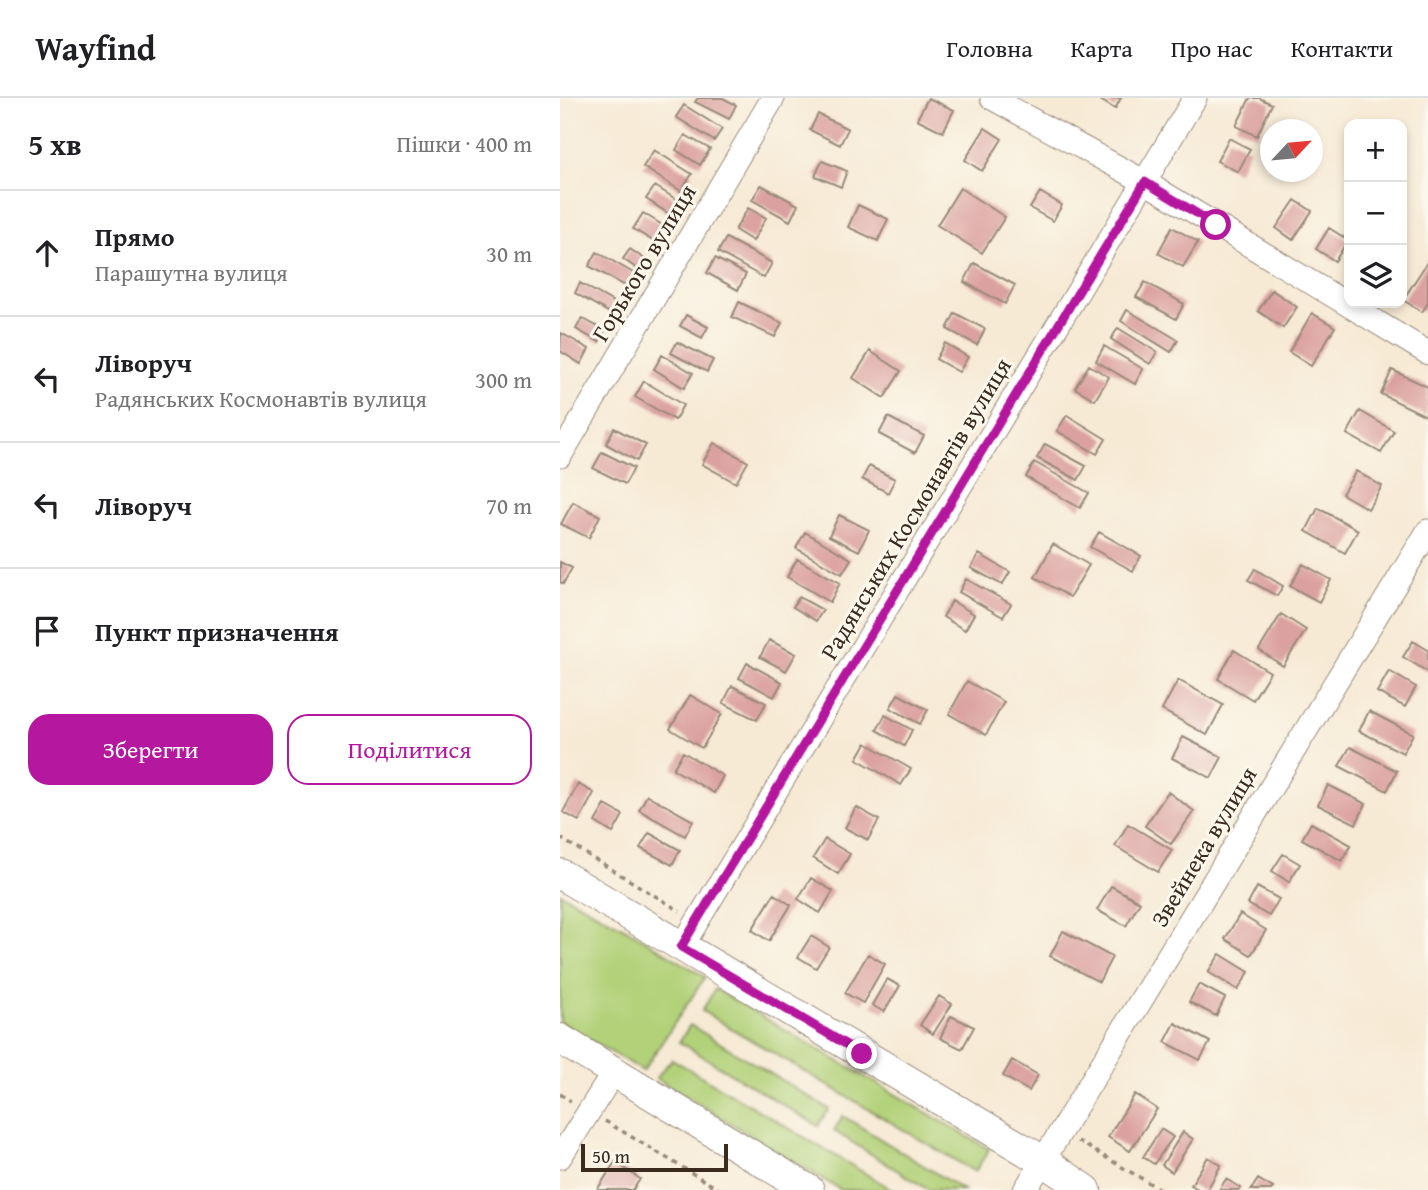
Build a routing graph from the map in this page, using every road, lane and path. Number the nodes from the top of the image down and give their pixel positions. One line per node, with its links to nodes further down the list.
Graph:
1 (773, 98): 6 (street, Горького вулиця)
2 (992, 98): 4 (street)
3 (1195, 98): 4 (street, Радянських Космонавтів вулиця)
4 (1145, 182): 5 (street); 10 (street, Радянських Космонавтів вулиця)
5 (1428, 353)
6 (560, 456)
7 (1428, 531): 16 (street, Звейнека вулиця)
8 (560, 838): 10 (path)
9 (560, 874): 11 (street)
10 (697, 921): 11 (street, Радянських Космонавтів вулиця)
11 (681, 947): 18 (street)
12 (560, 1039): 13 (street)
13 (614, 1072): 15 (street); 20 (street)
14 (560, 1094): 15 (path)
15 (589, 1111): 17 (street); 19 (path)
16 (1061, 1130): 18 (street, Звейнека вулиця); 23 (path)
17 (560, 1157)
18 (1043, 1161): 21 (street, Звейнека вулиця); 22 (street)
19 (720, 1190)
20 (809, 1190)
21 (1025, 1190)
22 (1086, 1190)
23 (1161, 1190)

